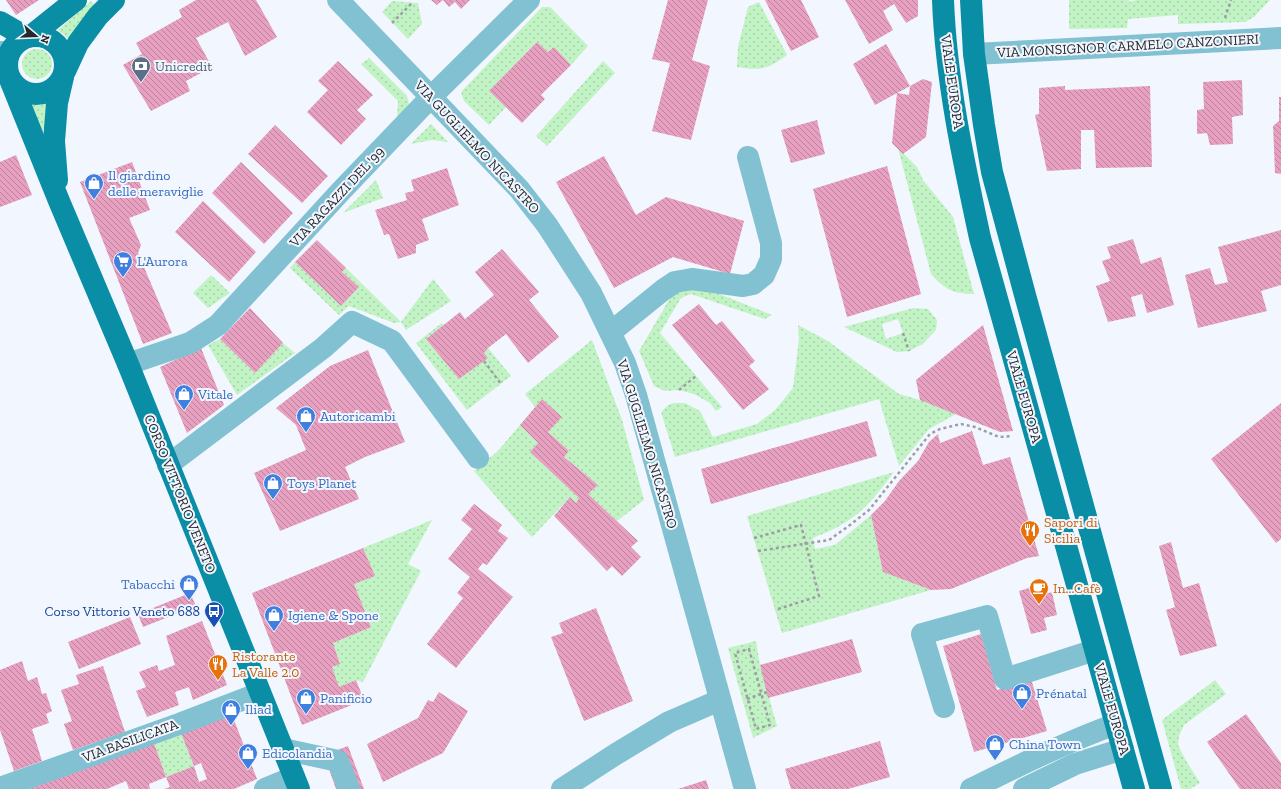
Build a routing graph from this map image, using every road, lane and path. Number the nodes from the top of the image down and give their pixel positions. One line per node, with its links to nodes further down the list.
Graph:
1 (76, 0): 12 (main road)
2 (114, 0): 16 (main road)
3 (338, 0): 17 (street, VIA GUGLIELMO NICASTRO)
4 (528, 0): 17 (street, VIA RAGAZZI DEL '99)
5 (942, 0): 35 (main road, VIALE EUROPA)
6 (971, 0): 14 (main road, VIALE EUROPA)
7 (1231, 0): 11 (path)
8 (412, 3): 10 (path)
9 (0, 22): 12 (main road)
10 (392, 23)
11 (1224, 23)
12 (29, 36): 15 (main road); 16 (main road)
13 (1281, 38): 14 (street, VIA MONSIGNOR CARMELO CANZONIERI)
14 (974, 54): 55 (main road, VIALE EUROPA)
15 (4, 58): 16 (main road); 19 (main road, CORSO VITTORIO VENETO)
16 (64, 74): 19 (main road, CORSO VITTORIO VENETO)
17 (431, 98): 20 (street, VIA GUGLIELMO NICASTRO); 24 (street, VIA RAGAZZI DEL '99)
18 (748, 157): 20 (street)
19 (59, 201): 24 (main road, CORSO VITTORIO VENETO)
20 (611, 332): 40 (street, VIA GUGLIELMO NICASTRO)
21 (903, 333): 22 (path)
22 (909, 351)
23 (484, 361): 26 (path)
24 (128, 364): 30 (main road, CORSO VITTORIO VENETO)
25 (696, 376): 27 (path)
26 (501, 384)
27 (679, 390)
28 (1014, 436): 32 (path)
29 (478, 458): 30 (street)
30 (168, 465): 37 (main road, CORSO VITTORIO VENETO)
31 (754, 538): 32 (path)
32 (806, 544): 33 (path); 34 (path)
33 (758, 551)
34 (775, 610)
35 (1095, 650): 42 (street); 43 (main road, VIALE EUROPA)
36 (767, 692): 38 (path)
37 (260, 693): 44 (main road, CORSO VITTORIO VENETO); 47 (street, VIA BASILICATA)
38 (761, 694): 39 (path); 39 (path); 39 (path)
39 (748, 698): 41 (path)
40 (720, 700): 50 (street); 51 (street, VIA GUGLIELMO NICASTRO)
41 (742, 700)
42 (944, 707)
43 (1116, 724): 45 (main road, VIALE EUROPA); 52 (street)
44 (283, 749): 46 (main road, CORSO VITTORIO VENETO); 49 (street)
45 (1123, 749): 53 (street); 54 (main road, VIALE EUROPA)
46 (296, 783): 48 (street)
47 (0, 788)
48 (265, 789)
49 (349, 789)
50 (562, 789)
51 (745, 789)
52 (971, 789)
53 (1024, 789)
54 (1134, 789)
55 (1161, 789)

